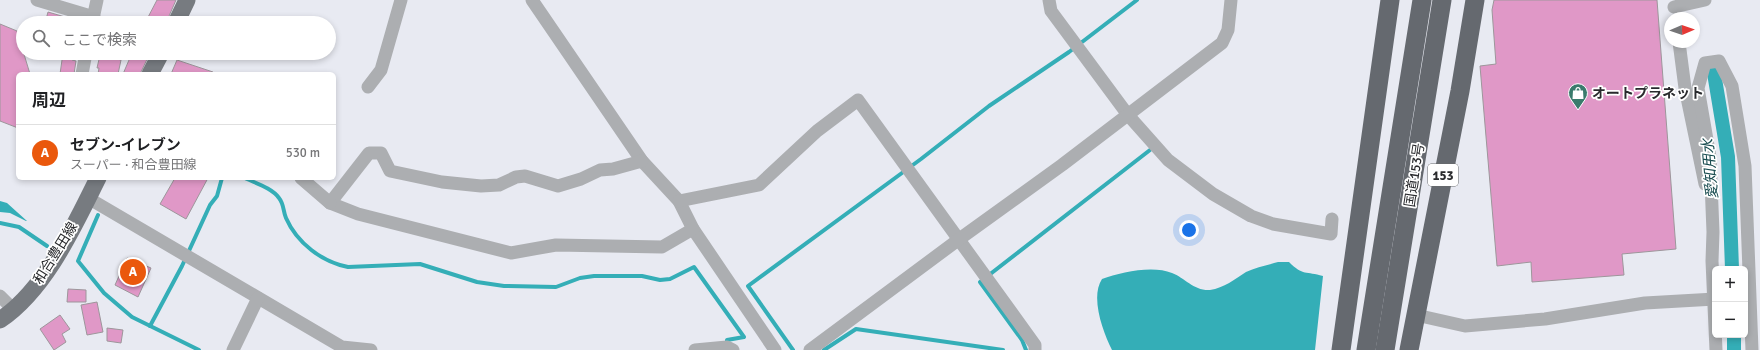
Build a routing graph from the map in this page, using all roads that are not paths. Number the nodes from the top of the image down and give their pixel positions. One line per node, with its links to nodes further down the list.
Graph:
1 (37, 0): 14 (street)
2 (97, 0): 15 (street)
3 (187, 0): 16 (main road)
4 (401, 0): 22 (street)
5 (532, 0): 24 (street)
6 (1049, 0): 23 (street)
7 (1231, 0): 23 (street)
8 (1390, 0): 50 (highway)
9 (1422, 0): 51 (highway, 国道153号)
10 (1442, 0): 52 (highway, 国道153号 / 153)
11 (1475, 0): 41 (highway, 153)
12 (1705, 0): 13 (street)
13 (1674, 8)
14 (82, 16)
15 (94, 16)
16 (179, 16)
17 (1680, 48): 30 (street)
18 (85, 60): 20 (street)
19 (157, 60): 21 (main road)
20 (82, 72)
21 (151, 72)
22 (368, 87)
23 (1128, 116): 31 (street); 33 (street)
24 (642, 161): 28 (street); 29 (street)
25 (97, 180): 27 (main road, 和合豊田線)
26 (303, 180): 29 (street)
27 (88, 198): 37 (street); 40 (main road, 和合豊田線)
28 (679, 201): 32 (street); 33 (street)
29 (330, 203): 32 (street)
30 (1711, 204): 34 (street); 36 (street)
31 (1332, 219)
32 (693, 229): 47 (street)
33 (958, 240): 48 (street); 49 (street)
34 (1712, 266)
35 (0, 296): 40 (street)
36 (1751, 297): 55 (street)
37 (258, 298): 43 (street); 44 (street)
38 (1712, 299): 41 (street)
39 (1714, 302): 54 (street)
40 (14, 310): 42 (main road, 和合豊田線)
41 (1416, 316): 53 (highway, 153)
42 (0, 320)
43 (233, 350)
44 (370, 350)
45 (695, 350): 46 (street)
46 (733, 350)
47 (775, 350)
48 (810, 350)
49 (1035, 350)
50 (1341, 350)
51 (1366, 350)
52 (1385, 350)
53 (1409, 350)
54 (1716, 350)
55 (1752, 350)

